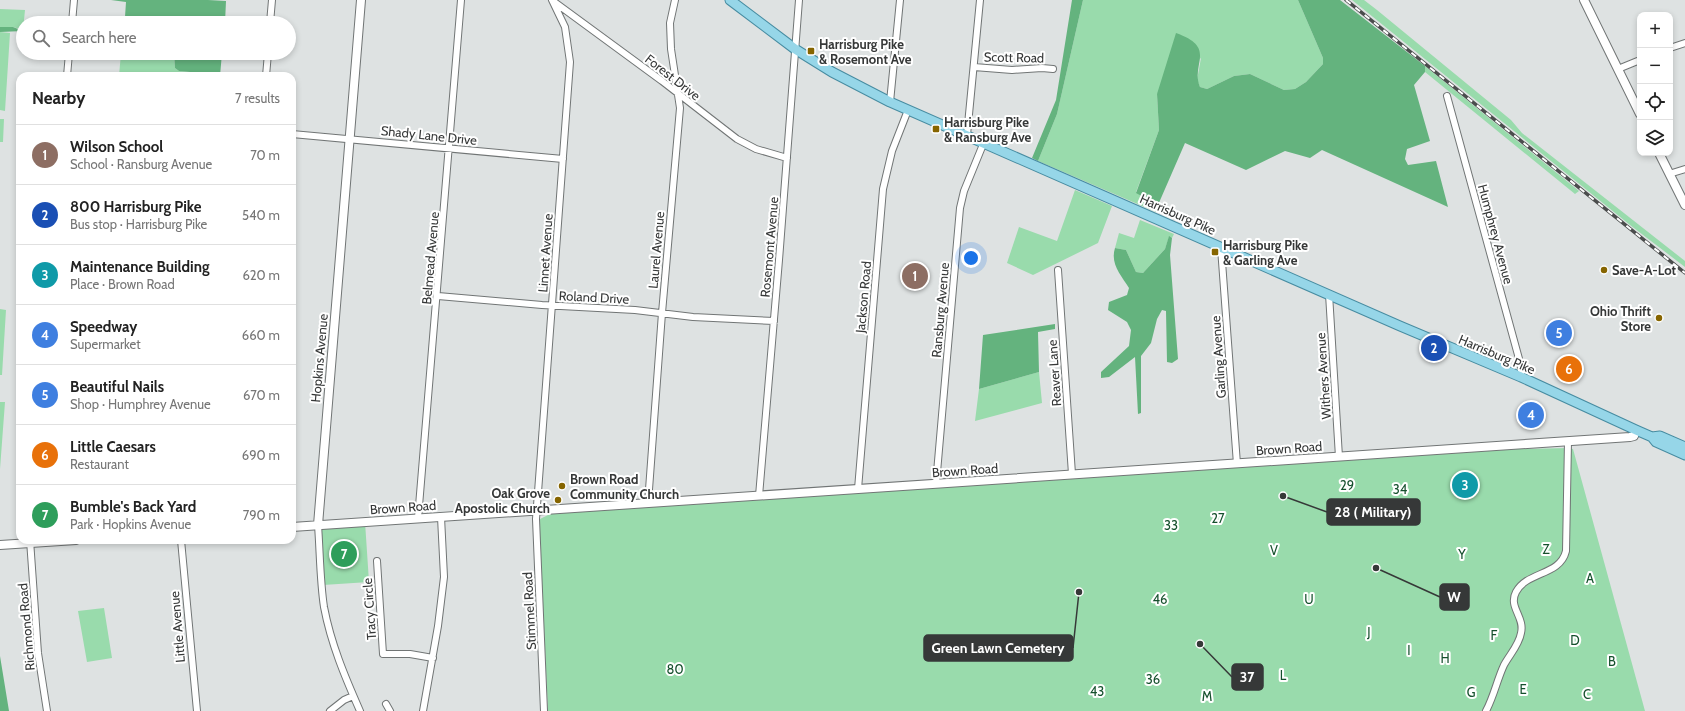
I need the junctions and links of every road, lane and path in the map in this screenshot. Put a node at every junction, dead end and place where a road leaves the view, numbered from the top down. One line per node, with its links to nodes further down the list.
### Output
1 (74, 0): 12 (street)
2 (272, 0): 13 (street)
3 (361, 0): 32 (main road, Hopkins Avenue)
4 (461, 0): 34 (street, Belmead Avenue)
5 (552, 0): 25 (street, Forest Drive); 37 (street, Linnet Avenue)
6 (675, 0): 25 (street, Laurel Avenue)
7 (730, 0): 16 (main road, Harrisburg Pike)
8 (799, 0): 16 (street, Rosemont Avenue)
9 (900, 0): 27 (street)
10 (980, 0): 20 (street)
11 (1584, 0): 22 (main road)
12 (73, 16)
13 (271, 16)
14 (1685, 43): 15 (street)
15 (1673, 47)
16 (795, 49): 27 (main road, Harrisburg Pike); 36 (street, Rosemont Avenue)
17 (68, 60): 23 (street)
18 (267, 60): 24 (street)
19 (1637, 61): 22 (street)
20 (974, 67): 21 (street, Scott Road); 31 (street)
21 (1053, 69)
22 (1618, 69): 28 (main road)
23 (67, 72)
24 (266, 72)
25 (678, 94): 36 (street, Forest Drive); 46 (street, Laurel Avenue)
26 (1447, 96): 48 (street, Humphrey Avenue)
27 (890, 102): 29 (main road, Harrisburg Pike)
28 (1637, 108)
29 (908, 110): 31 (main road, Harrisburg Pike); 58 (street, Jackson Road)
30 (296, 134): 32 (street, Shady Lane Drive)
31 (967, 135): 33 (main road, Harrisburg Pike)
32 (349, 139): 34 (street, Shady Lane Drive); 64 (main road, Hopkins Avenue)
33 (984, 142): 41 (main road, Harrisburg Pike); 57 (street, Ransburg Avenue)
34 (449, 148): 37 (street, Shady Lane Drive); 44 (street, Belmead Avenue)
35 (1660, 156): 39 (main road)
36 (787, 158): 47 (street, Rosemont Avenue)
37 (563, 159): 45 (street, Linnet Avenue)
38 (1685, 169): 39 (street)
39 (1669, 174): 40 (main road)
40 (1685, 205)
41 (1221, 248): 43 (main road, Harrisburg Pike); 55 (street, Garling Avenue)
42 (1058, 270): 56 (street, Reaver Lane)
43 (1329, 294): 48 (main road, Harrisburg Pike); 54 (street, Withers Avenue)
44 (438, 296): 45 (street, Roland Drive); 63 (street, Belmead Avenue)
45 (552, 306): 46 (street, Roland Drive); 61 (street, Linnet Avenue)
46 (662, 313): 47 (street, Roland Drive); 60 (street, Laurel Avenue)
47 (774, 321): 59 (street, Rosemont Avenue)
48 (1522, 377): 49 (main road, Harrisburg Pike)
49 (1636, 430): 50 (main road, Harrisburg Pike); 51 (main road, Brown Road)
50 (1652, 437): 52 (main road, Harrisburg Pike); 53 (main road, Harrisburg Pike)
51 (1568, 441): 54 (main road, Brown Road); 81 (street)
52 (1685, 447)
53 (1685, 455)
54 (1339, 457): 55 (main road, Brown Road)
55 (1237, 464): 56 (main road, Brown Road)
56 (1072, 474): 57 (main road, Brown Road)
57 (936, 484): 58 (main road, Brown Road)
58 (858, 489): 59 (main road, Brown Road)
59 (759, 496): 60 (main road, Brown Road)
60 (648, 503): 61 (main road, Brown Road)
61 (536, 511): 62 (main road, Brown Road); 80 (street, Stimmel Road)
62 (440, 517): 63 (main road, Brown Road); 71 (street)
63 (418, 518): 64 (main road, Brown Road)
64 (318, 525): 65 (main road, Brown Road); 72 (street, Hopkins Avenue)
65 (296, 527)
66 (16, 542): 67 (main road)
67 (0, 544)
68 (30, 544): 74 (street, Richmond Road)
69 (181, 544): 75 (street, Little Avenue)
70 (377, 561): 71 (street, Tracy Circle)
71 (433, 658): 79 (street)
72 (353, 696): 76 (street); 77 (street, Hopkins Avenue)
73 (386, 704): 78 (street)
74 (47, 711)
75 (197, 711)
76 (330, 711)
77 (360, 711)
78 (390, 711)
79 (423, 711)
80 (544, 711)
81 (1486, 711)

